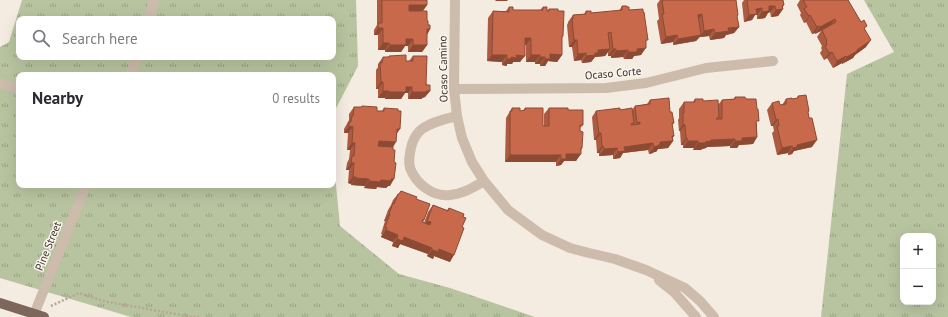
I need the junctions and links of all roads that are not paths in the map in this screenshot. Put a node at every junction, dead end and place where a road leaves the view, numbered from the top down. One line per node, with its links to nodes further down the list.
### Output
1 (154, 0): 3 (street)
2 (455, 0): 9 (street, Ocaso Camino)
3 (150, 16)
4 (136, 60): 6 (street)
5 (773, 61): 9 (street, Ocaso Corte)
6 (131, 72)
7 (0, 83): 8 (street)
8 (16, 88)
9 (454, 89): 10 (street, Ocaso Camino)
10 (457, 116): 11 (street, Ocaso Camino); 11 (street)
11 (484, 182): 13 (street, Ocaso Camino)
12 (85, 188): 15 (street, Pine Street)
13 (646, 270): 16 (street, Ocaso Camino); 17 (street, Ocaso Camino)
14 (0, 303): 15 (main road)
15 (37, 316)
16 (696, 317)
17 (714, 317)

